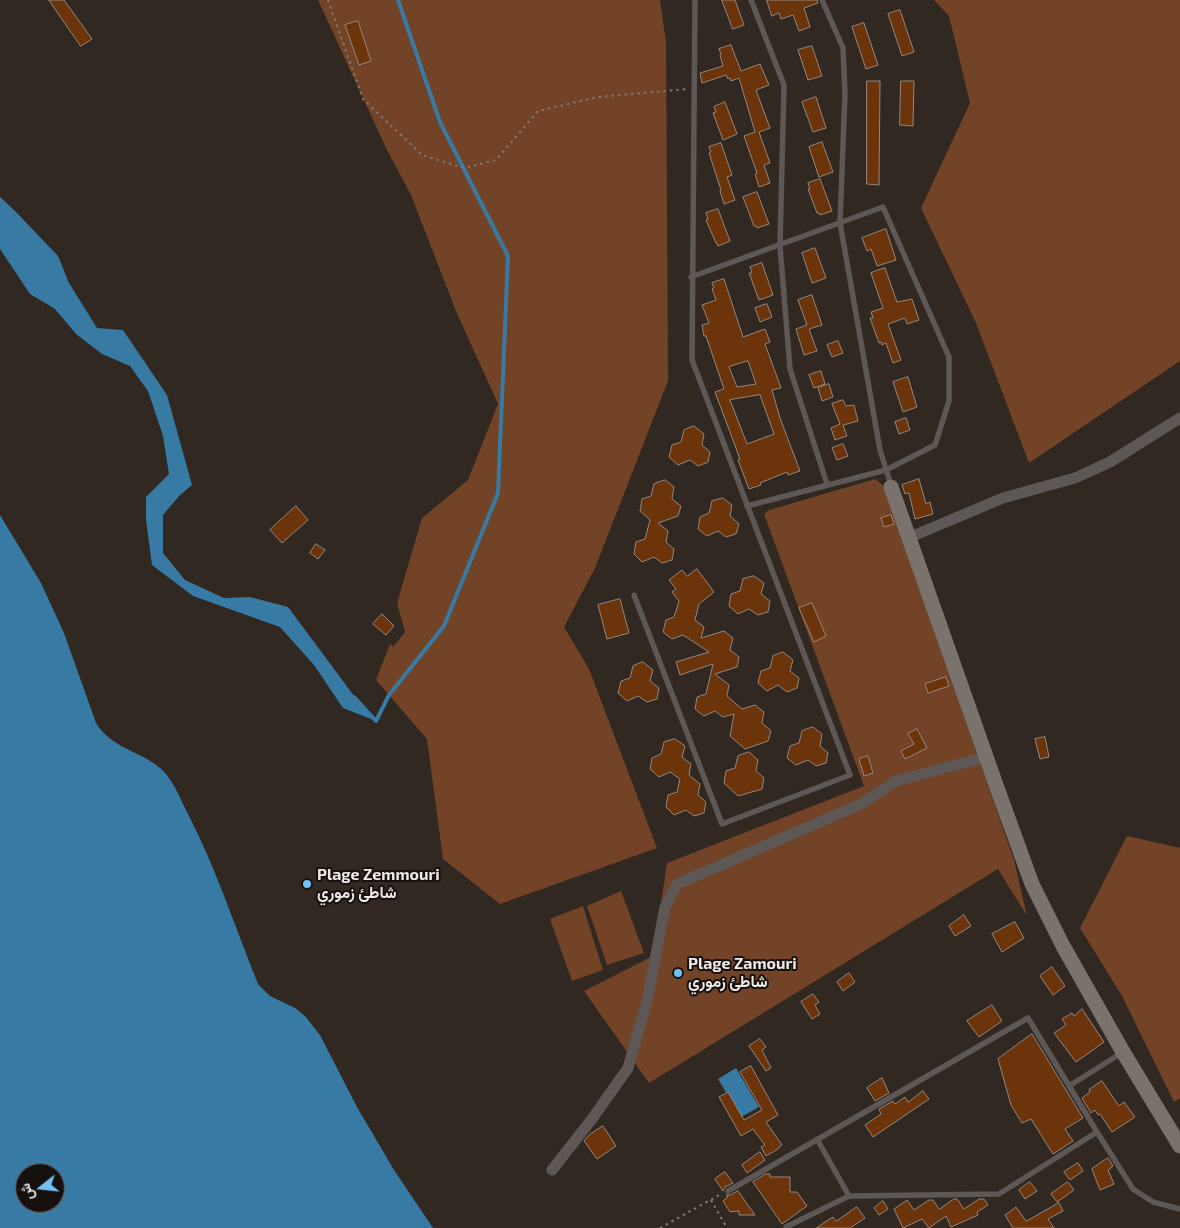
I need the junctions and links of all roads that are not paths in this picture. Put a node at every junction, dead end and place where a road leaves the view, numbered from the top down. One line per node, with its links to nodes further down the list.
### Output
1 (695, 0): 6 (lane)
2 (751, 0): 5 (lane)
3 (822, 0): 4 (lane)
4 (840, 224): 5 (lane); 8 (lane); 8 (lane)
5 (780, 246): 6 (lane); 9 (lane)
6 (691, 277): 11 (lane)
7 (1180, 418): 12 (street)
8 (886, 470): 9 (lane); 10 (lane)
9 (827, 484): 11 (lane)
10 (891, 487): 12 (street)
11 (747, 506): 13 (lane)
12 (908, 538): 14 (street)
13 (634, 595)
14 (986, 757): 15 (street); 20 (street)
15 (1123, 1052): 16 (lane); 19 (street)
16 (1069, 1086): 17 (lane); 18 (lane)
17 (1097, 1132): 22 (lane); 23 (lane)
18 (818, 1139): 21 (lane); 22 (lane)
19 (1180, 1146)
20 (552, 1170)
21 (728, 1191)
22 (849, 1196): 24 (lane)
23 (1180, 1208)
24 (786, 1227)

